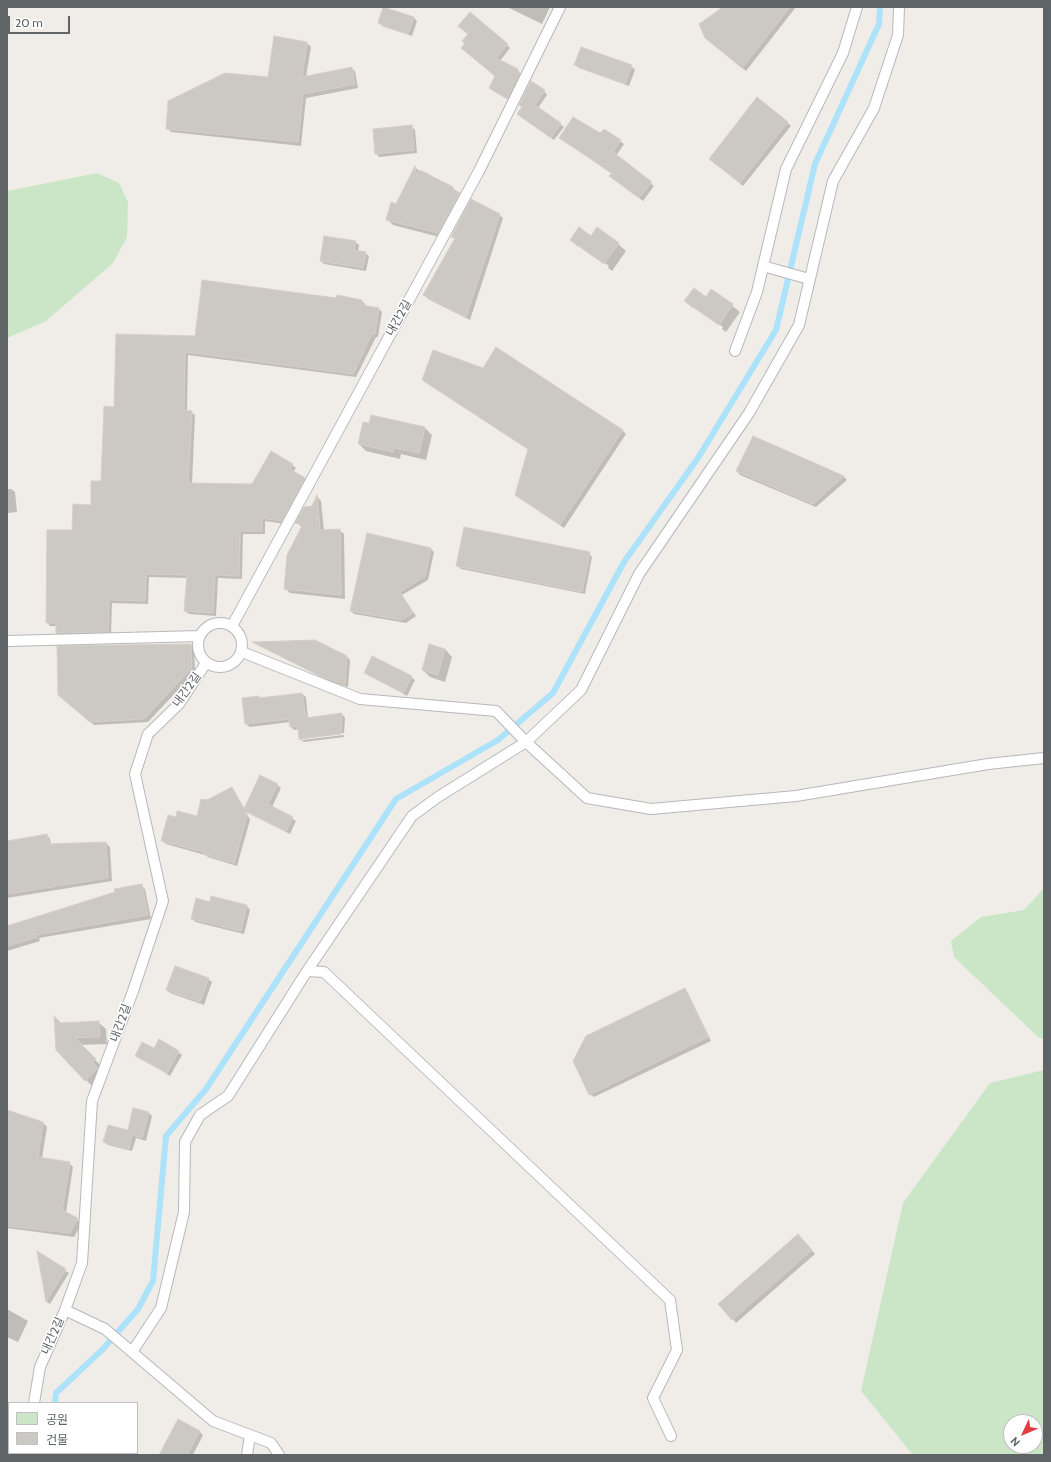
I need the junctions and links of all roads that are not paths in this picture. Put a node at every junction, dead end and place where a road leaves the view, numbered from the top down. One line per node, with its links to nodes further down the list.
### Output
1 (560, 7): 7 (lane, 내간2길)
2 (856, 7): 4 (lane)
3 (899, 7): 5 (lane)
4 (763, 266): 5 (lane); 6 (lane)
5 (809, 279): 12 (lane)
6 (735, 351)
7 (232, 626): 8 (lane); 10 (lane)
8 (200, 636): 9 (lane); 11 (lane)
9 (7, 641)
10 (242, 652): 11 (lane); 12 (lane)
11 (206, 663): 15 (lane, 내간2길)
12 (526, 742): 13 (lane); 14 (lane)
13 (1044, 758)
14 (307, 971): 16 (lane); 19 (lane)
15 (65, 1310): 16 (lane); 17 (lane, 내간2길)
16 (132, 1352): 18 (lane)
17 (34, 1402)
18 (250, 1435): 20 (lane); 21 (lane)
19 (671, 1436)
20 (247, 1455)
21 (279, 1455)

